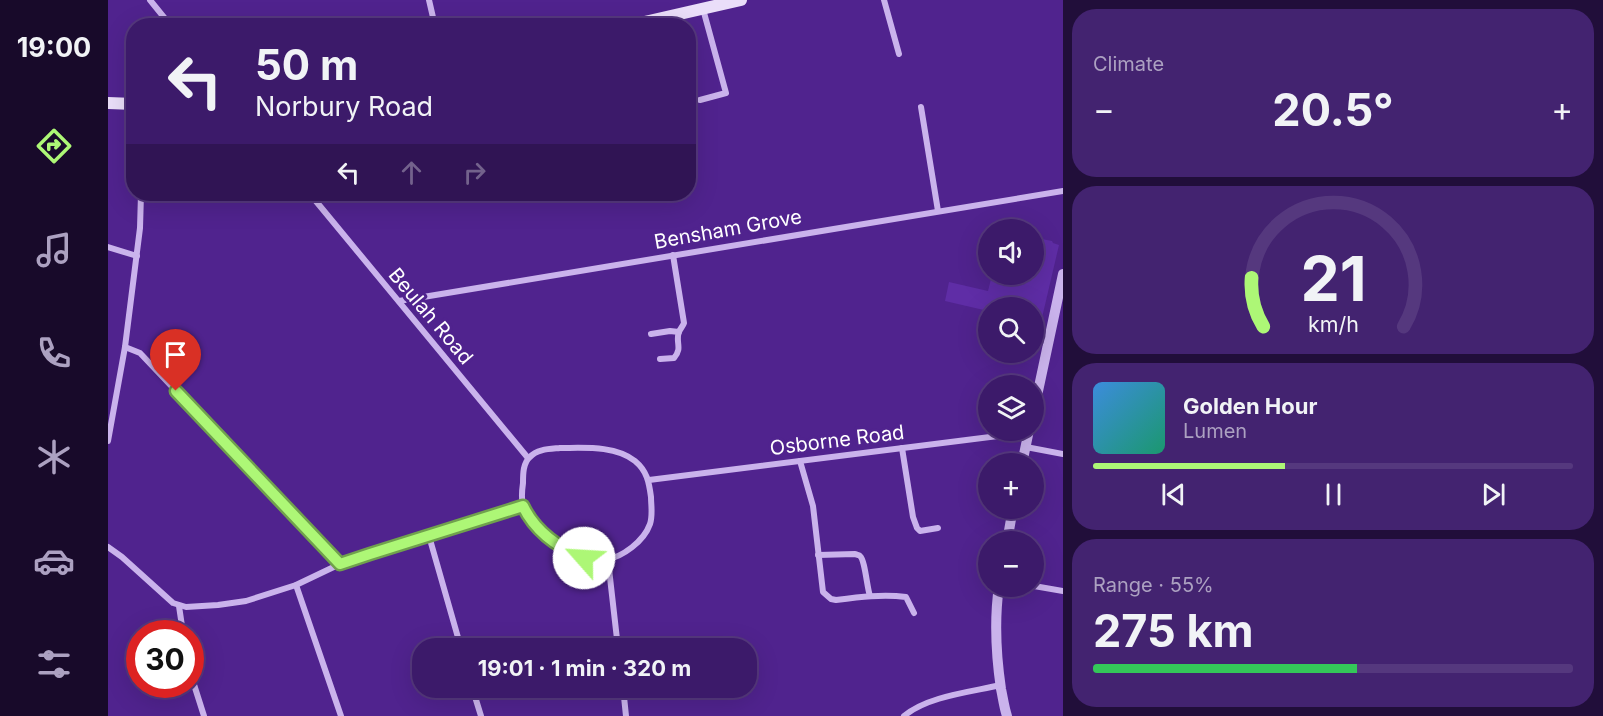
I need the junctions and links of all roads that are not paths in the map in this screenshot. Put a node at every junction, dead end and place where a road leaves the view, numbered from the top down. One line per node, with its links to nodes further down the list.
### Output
1 (150, 0): 6 (street)
2 (429, 0): 7 (street)
3 (741, 0): 5 (main road)
4 (884, 0): 9 (street)
5 (702, 8): 8 (main road); 10 (street)
6 (165, 18)
7 (433, 18)
8 (660, 18)
9 (899, 54)
10 (700, 100)
11 (108, 103): 12 (main road)
12 (126, 104)
13 (921, 107): 17 (street)
14 (1063, 191): 17 (street, Bensham Grove)
15 (141, 201): 20 (street)
16 (316, 201): 22 (street, Beulah Road)
17 (938, 211): 19 (street, Bensham Grove)
18 (108, 247): 20 (street)
19 (673, 255): 22 (street, Bensham Grove); 24 (street)
20 (137, 256): 26 (street)
21 (1063, 274): 23 (street)
22 (399, 301): 38 (street, Beulah Road)
23 (1058, 319): 28 (street)
24 (679, 332): 25 (street); 27 (street)
25 (651, 334)
26 (125, 346): 30 (street); 47 (street)
27 (660, 359)
28 (1043, 375)
29 (108, 392): 30 (street)
30 (116, 394): 32 (street)
31 (978, 439): 35 (street, Osborne Road)
32 (108, 441)
33 (1027, 441): 34 (street)
34 (1026, 447): 36 (street); 37 (street)
35 (902, 448): 39 (street, Osborne Road); 42 (street)
36 (1025, 453)
37 (1063, 454)
38 (528, 458): 40 (street); 41 (street)
39 (800, 461): 40 (street, Osborne Road); 45 (street)
40 (649, 480): 46 (street)
41 (523, 506): 43 (street); 46 (street)
42 (938, 528)
43 (429, 536): 47 (street); 56 (street)
44 (108, 547): 53 (street)
45 (818, 555): 51 (street); 51 (street)
46 (608, 560): 57 (street)
47 (340, 564): 48 (street)
48 (296, 585): 53 (street); 63 (street)
49 (1044, 588): 50 (street)
50 (1063, 591)
51 (870, 596): 54 (street)
52 (998, 597): 58 (street)
53 (179, 606): 55 (street)
54 (914, 613)
55 (181, 620)
56 (457, 638)
57 (617, 638)
58 (1001, 685): 66 (street); 67 (street)
59 (198, 698): 62 (street)
60 (475, 698): 64 (street)
61 (624, 698): 65 (street)
62 (204, 716)
63 (341, 716)
64 (481, 716)
65 (626, 716)
66 (904, 716)
67 (1007, 716)

